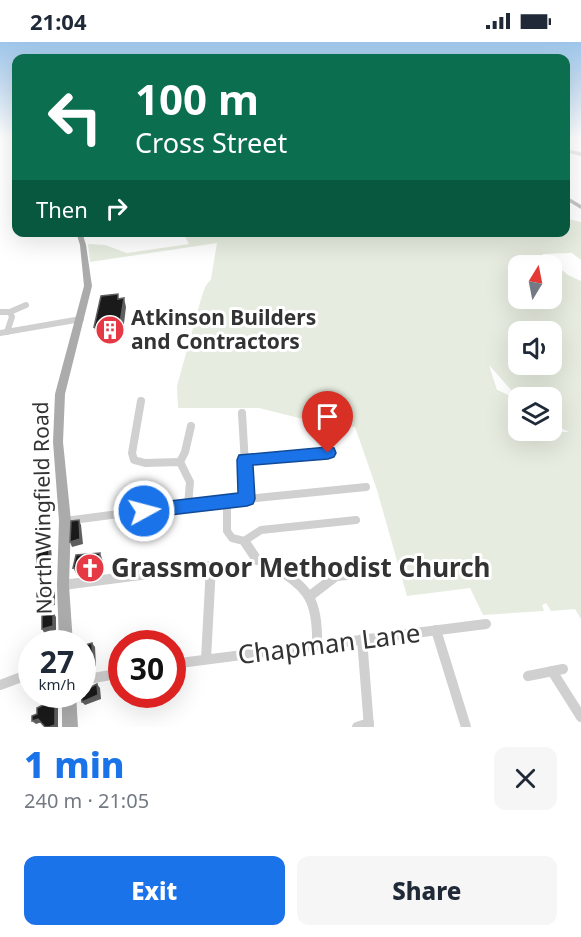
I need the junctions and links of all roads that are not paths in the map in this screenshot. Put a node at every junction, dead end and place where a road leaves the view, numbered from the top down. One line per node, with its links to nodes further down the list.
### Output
1 (81, 237): 5 (main road, North Wingfield Road)
2 (26, 305): 4 (street)
3 (0, 312): 4 (street)
4 (9, 312): 6 (street)
5 (81, 319): 6 (street); 18 (main road, North Wingfield Road)
6 (4, 332)
7 (141, 401): 12 (street)
8 (242, 413): 11 (street)
9 (191, 426): 12 (street)
10 (328, 453): 11 (street)
11 (245, 460): 14 (street)
12 (180, 462): 16 (street)
13 (366, 487): 14 (street)
14 (247, 499): 15 (street)
15 (227, 501): 16 (street); 19 (street)
16 (188, 505): 18 (street)
17 (356, 520): 19 (street)
18 (65, 521): 23 (main road, North Wingfield Road)
19 (243, 541): 20 (street)
20 (257, 560)
21 (272, 566): 24 (street)
22 (369, 573): 24 (street)
23 (63, 585): 26 (main road, North Wingfield Road); 30 (street)
24 (310, 596): 29 (street)
25 (486, 624): 27 (street, Chapman Lane)
26 (65, 630)
27 (436, 630): 28 (street, Chapman Lane); 39 (street)
28 (362, 639): 29 (street, Chapman Lane); 37 (street)
29 (317, 644): 30 (street, Chapman Lane)
30 (206, 659): 31 (street, Chapman Lane)
31 (186, 662)
32 (528, 676): 36 (street)
33 (18, 678): 34 (street)
34 (0, 685)
35 (69, 708): 38 (main road)
36 (581, 717)
37 (365, 726)
38 (70, 727)
39 (466, 727)

